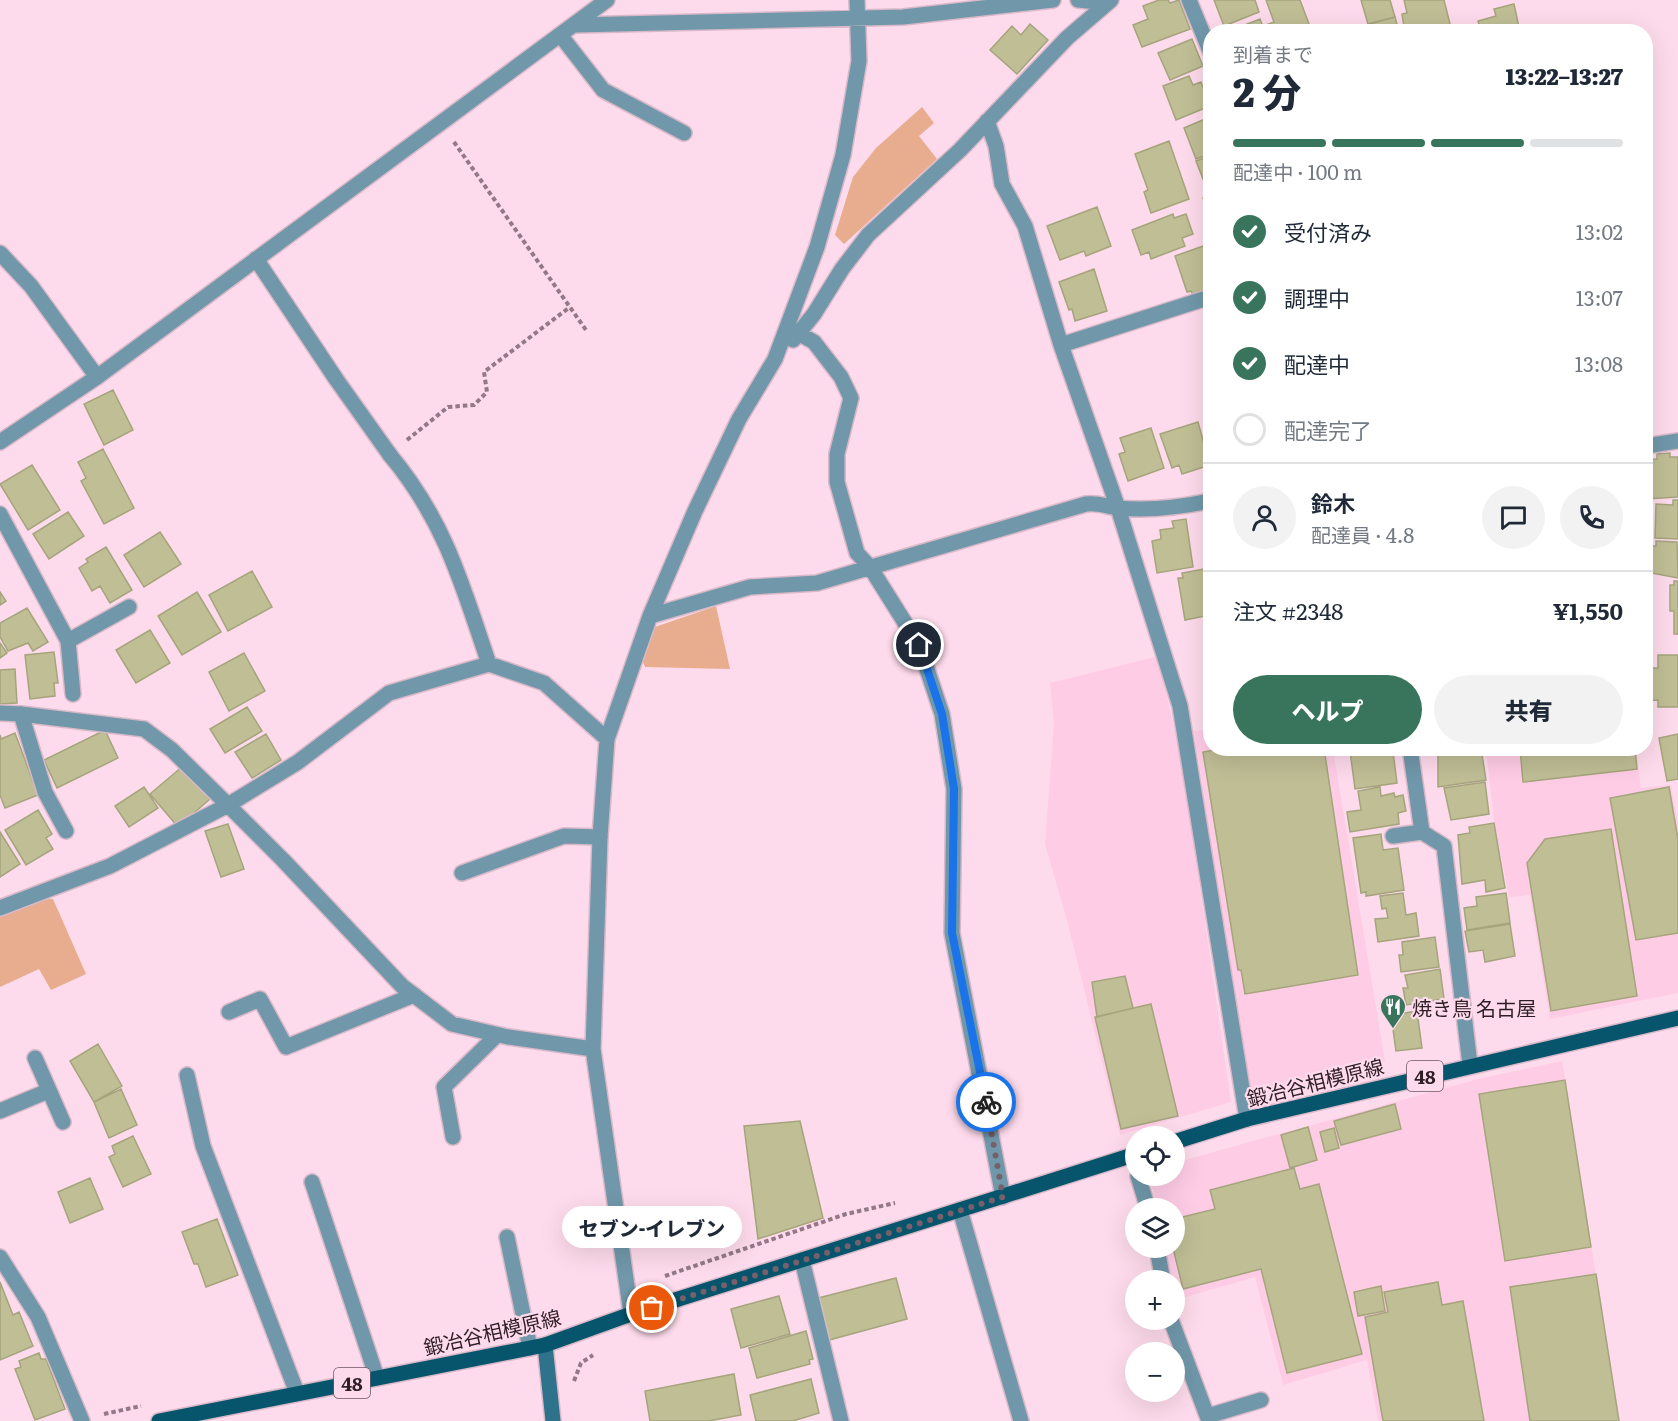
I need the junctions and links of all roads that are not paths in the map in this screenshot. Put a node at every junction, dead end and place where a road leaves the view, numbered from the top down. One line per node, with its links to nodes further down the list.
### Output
1 (608, 0): 8 (street)
2 (857, 0): 7 (street)
3 (1053, 0): 7 (street)
4 (1077, 0): 6 (street)
5 (1189, 0): 9 (street)
6 (1109, 1): 11 (street)
7 (858, 18): 8 (street); 18 (street)
8 (576, 25): 10 (street)
9 (1203, 34)
10 (561, 36): 12 (street); 14 (street)
11 (987, 122): 16 (street); 17 (street)
12 (684, 133)
13 (0, 253): 19 (street)
14 (256, 260): 19 (street); 30 (street)
15 (1203, 299): 17 (street)
16 (798, 333): 18 (street); 26 (street)
17 (1061, 345): 24 (street)
18 (775, 359): 28 (street)
19 (97, 376): 21 (street)
20 (1678, 441): 22 (street)
21 (0, 442)
22 (1653, 445)
23 (1203, 502): 24 (street)
24 (1118, 508): 26 (street); 53 (street)
25 (0, 514): 29 (street)
26 (870, 567): 28 (street); 59 (street)
27 (129, 607): 29 (street)
28 (650, 616): 34 (street)
29 (68, 641): 31 (street)
30 (489, 664): 34 (street); 36 (street)
31 (73, 694)
32 (0, 713): 33 (street)
33 (21, 714): 36 (street); 37 (street)
34 (607, 739): 40 (street)
35 (1411, 756): 38 (street)
36 (228, 805): 42 (street); 43 (street)
37 (66, 831)
38 (1422, 832): 39 (street); 49 (street)
39 (1393, 836)
40 (600, 837): 41 (street); 47 (street)
41 (462, 873)
42 (0, 908)
43 (414, 995): 44 (street); 46 (street)
44 (229, 1012)
45 (1678, 1018): 49 (main road, 鍛冶谷相模原線 / 48)
46 (497, 1035): 47 (street); 55 (street)
47 (592, 1049): 64 (street)
48 (35, 1058): 51 (street)
49 (1470, 1065): 53 (main road, 鍛冶谷相模原線 / 48)
50 (187, 1075): 68 (street)
51 (48, 1091): 52 (street); 54 (street)
52 (0, 1111)
53 (1247, 1119): 56 (main road, 鍛冶谷相模原線 / 48)
54 (63, 1122)
55 (453, 1137)
56 (1185, 1139)
57 (1125, 1162): 59 (main road, 鍛冶谷相模原線 / 48)
58 (312, 1182): 67 (street)
59 (1003, 1197): 60 (main road, 鍛冶谷相模原線 / 48)
60 (960, 1210): 63 (main road, 鍛冶谷相模原線 / 48); 75 (street)
61 (507, 1236): 66 (street)
62 (0, 1257): 71 (street)
63 (802, 1260): 64 (main road, 鍛冶谷相模原線 / 48); 74 (street)
64 (631, 1314): 66 (main road, 鍛冶谷相模原線 / 48)
65 (1175, 1330): 70 (street)
66 (538, 1346): 67 (main road, 鍛冶谷相模原線 / 48); 73 (street)
67 (377, 1378): 68 (main road, 鍛冶谷相模原線 / 48)
68 (297, 1394): 72 (main road, 鍛冶谷相模原線 / 48)
69 (1262, 1400): 70 (street)
70 (1208, 1419)
71 (82, 1421)
72 (159, 1421)
73 (553, 1421)
74 (841, 1421)
75 (1021, 1421)

